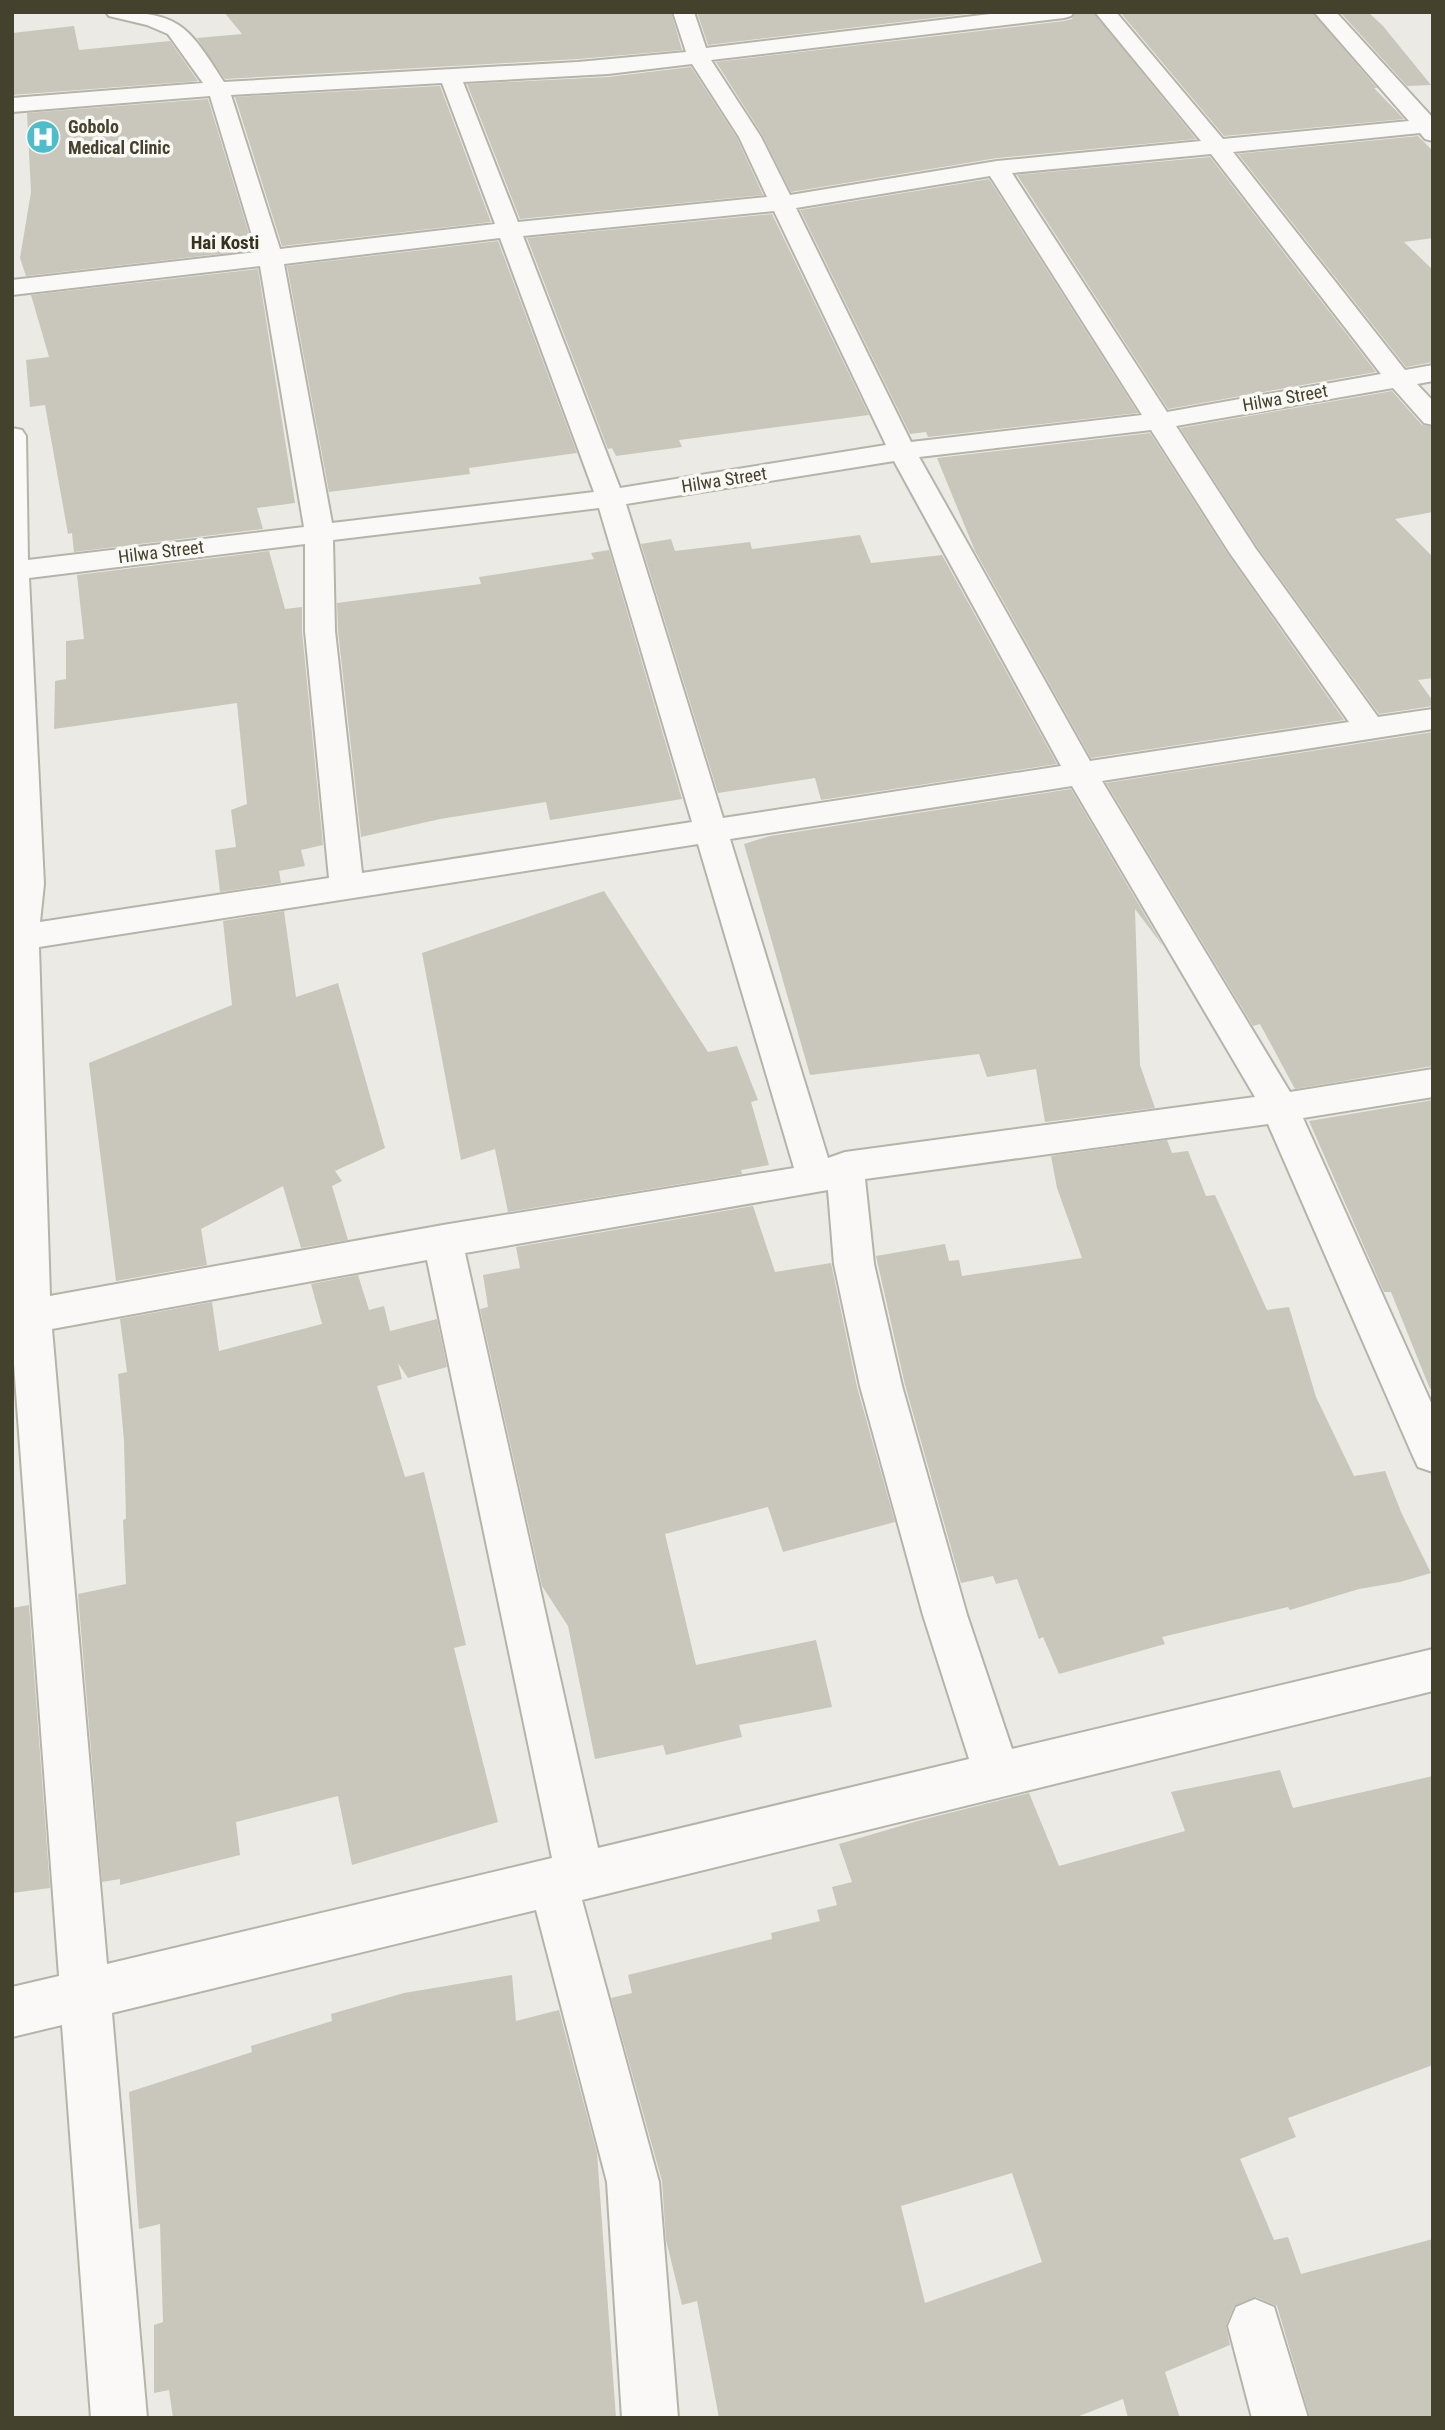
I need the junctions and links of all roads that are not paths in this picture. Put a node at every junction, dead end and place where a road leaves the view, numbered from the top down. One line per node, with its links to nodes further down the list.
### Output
1 (116, 12): 8 (street)
2 (682, 12): 6 (street)
3 (1064, 12): 6 (street)
4 (1105, 12): 11 (street)
5 (1324, 12): 10 (street)
6 (698, 57): 7 (street); 13 (street)
7 (450, 77): 8 (street); 14 (street)
8 (219, 91): 9 (street); 15 (street)
9 (12, 105)
10 (1430, 128): 11 (street)
11 (1216, 145): 12 (street); 18 (street)
12 (996, 168): 13 (street); 20 (street)
13 (781, 203): 14 (street); 22 (street)
14 (509, 230): 15 (street); 23 (street)
15 (271, 259): 16 (street); 24 (street)
16 (12, 288)
17 (1433, 373): 18 (street, Hilwa Street)
18 (1397, 377): 19 (street); 20 (street, Hilwa Street)
19 (1433, 417)
20 (1160, 421): 22 (street, Hilwa Street); 27 (street)
21 (12, 436): 25 (street)
22 (902, 451): 23 (street, Hilwa Street); 28 (street)
23 (610, 498): 24 (street, Hilwa Street); 29 (street)
24 (319, 532): 25 (street, Hilwa Street); 30 (street)
25 (13, 571): 31 (street)
26 (1433, 719): 27 (street)
27 (1370, 729): 28 (street)
28 (1080, 774): 29 (street); 33 (street)
29 (711, 831): 30 (street); 34 (street)
30 (347, 887): 31 (street)
31 (16, 938): 36 (street)
32 (1433, 1083): 33 (street)
33 (1280, 1108): 34 (street); 37 (street)
34 (830, 1173): 35 (street); 39 (street)
35 (443, 1241): 36 (street); 40 (street)
36 (21, 1319): 41 (street)
37 (1433, 1454)
38 (1433, 1670): 39 (street)
39 (998, 1776): 40 (street)
40 (566, 1880): 41 (street); 45 (street)
41 (84, 1995): 42 (street); 44 (street)
42 (12, 2012)
43 (1255, 2326): 46 (street)
44 (119, 2418)
45 (650, 2418)
46 (1279, 2418)

